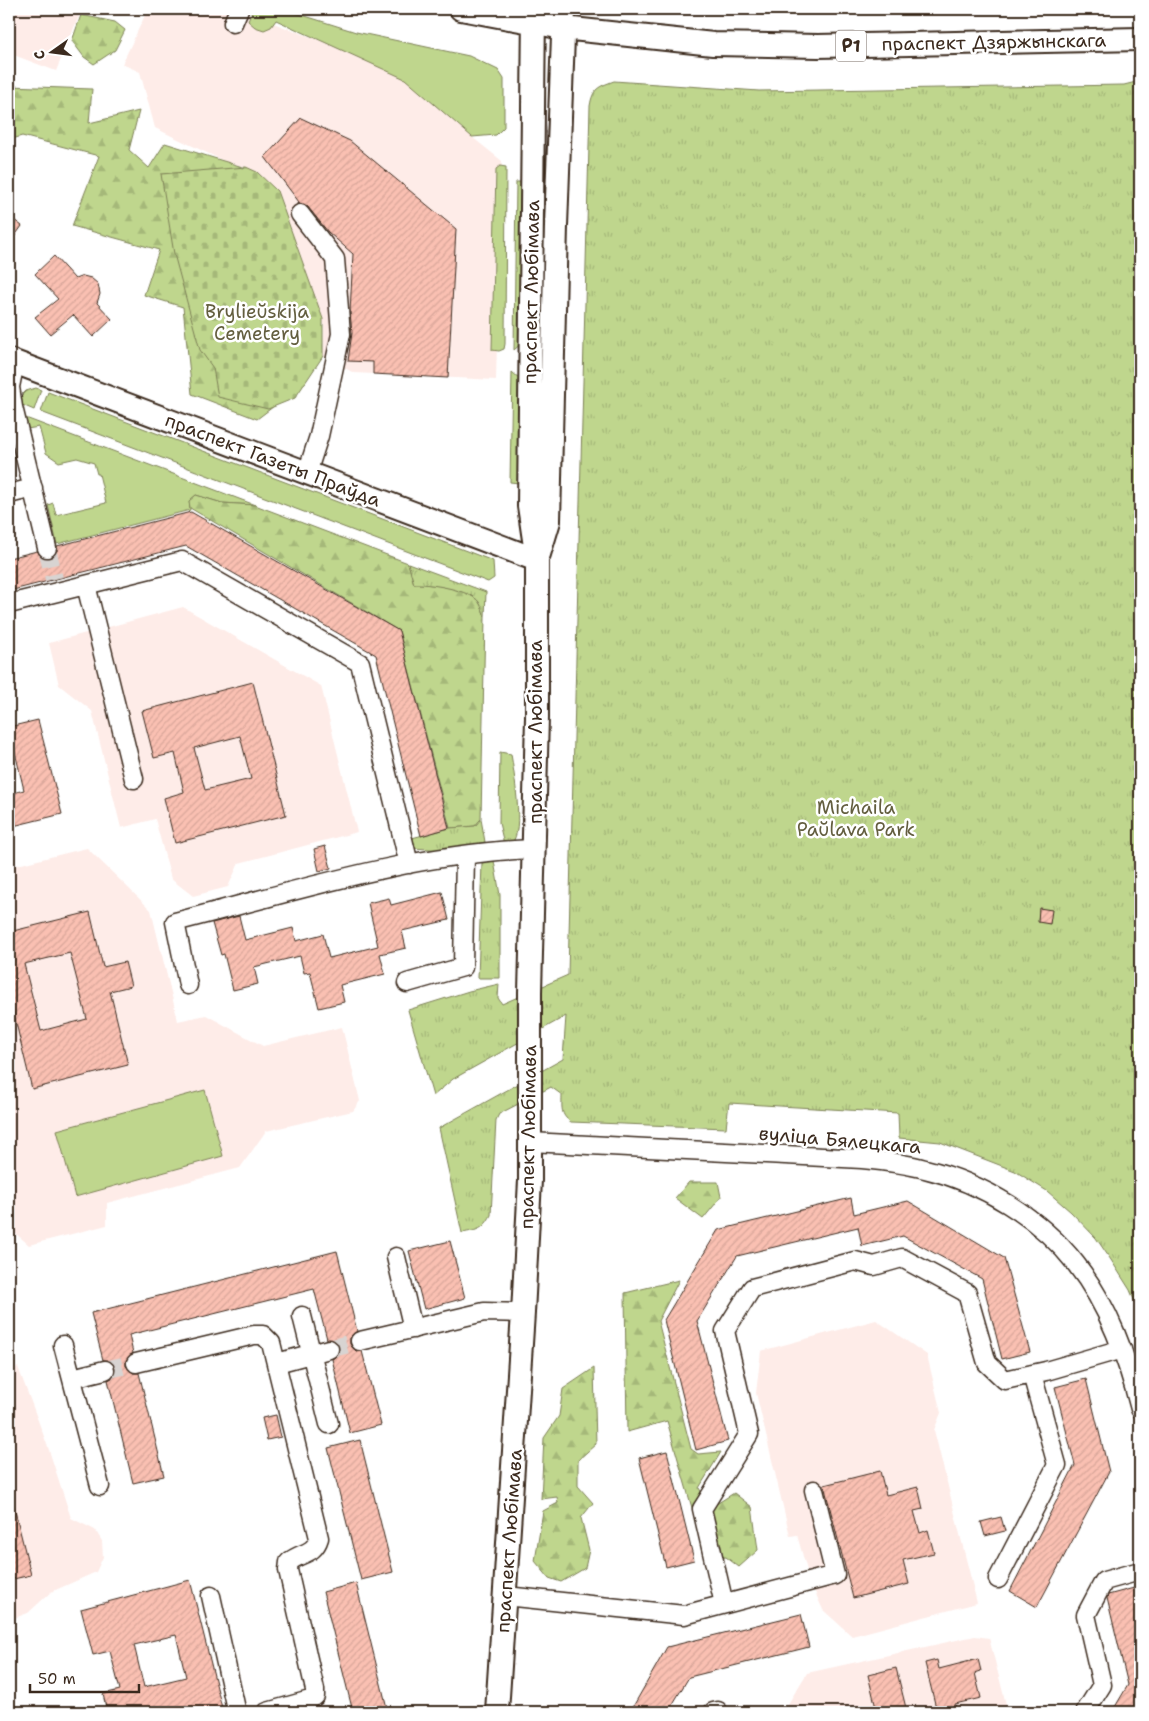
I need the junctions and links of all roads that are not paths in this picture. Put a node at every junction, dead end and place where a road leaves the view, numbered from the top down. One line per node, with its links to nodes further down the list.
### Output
1 (462, 9): 2 (main road, праспект Дзяржынскага / Р1)
2 (534, 16): 3 (main road, праспект Дзяржынскага / Р1); 11 (main road, праспект Любімава)
3 (564, 19): 4 (main road, праспект Дзяржынскага / Р1); 11 (main road, праспект Любімава)
4 (1140, 39)
5 (300, 214): 7 (street)
6 (12, 361): 7 (main road, праспект Газеты Праўда); 8 (street)
7 (307, 473): 11 (main road, праспект Газеты Праўда)
8 (33, 488): 9 (street); 10 (street)
9 (9, 494)
10 (47, 548)
11 (537, 560): 15 (main road, праспект Любімава)
12 (86, 585): 13 (street); 14 (street); 17 (street)
13 (9, 604)
14 (134, 780)
15 (534, 849): 16 (street); 20 (main road, праспект Любімава)
16 (465, 855): 17 (street); 18 (street)
17 (409, 864): 19 (street)
18 (407, 984)
19 (188, 985)
20 (530, 1142): 22 (main road, праспект Любімава); 28 (street, вуліца Бялецкага)
21 (396, 1257): 24 (street)
22 (523, 1313): 24 (street); 42 (main road, праспект Любімава)
23 (302, 1316): 29 (street)
24 (412, 1328): 25 (street)
25 (360, 1341)
26 (63, 1345): 34 (street)
27 (329, 1349): 29 (street)
28 (1122, 1349): 33 (street); 35 (street, вуліца Бялецкага)
29 (311, 1354): 31 (street); 36 (street)
30 (136, 1363): 31 (street)
31 (277, 1363): 44 (street)
32 (105, 1370): 34 (street)
33 (1032, 1374): 40 (street); 43 (street)
34 (72, 1378): 37 (street)
35 (1140, 1409)
36 (329, 1424)
37 (100, 1486)
38 (814, 1490): 43 (street)
39 (1140, 1571): 48 (street)
40 (998, 1579)
41 (211, 1596): 45 (street)
42 (506, 1596): 43 (street); 47 (main road, праспект Любімава)
43 (724, 1604)
44 (288, 1710): 46 (street)
45 (238, 1712)
46 (267, 1712)
47 (497, 1712)
48 (1085, 1712)

